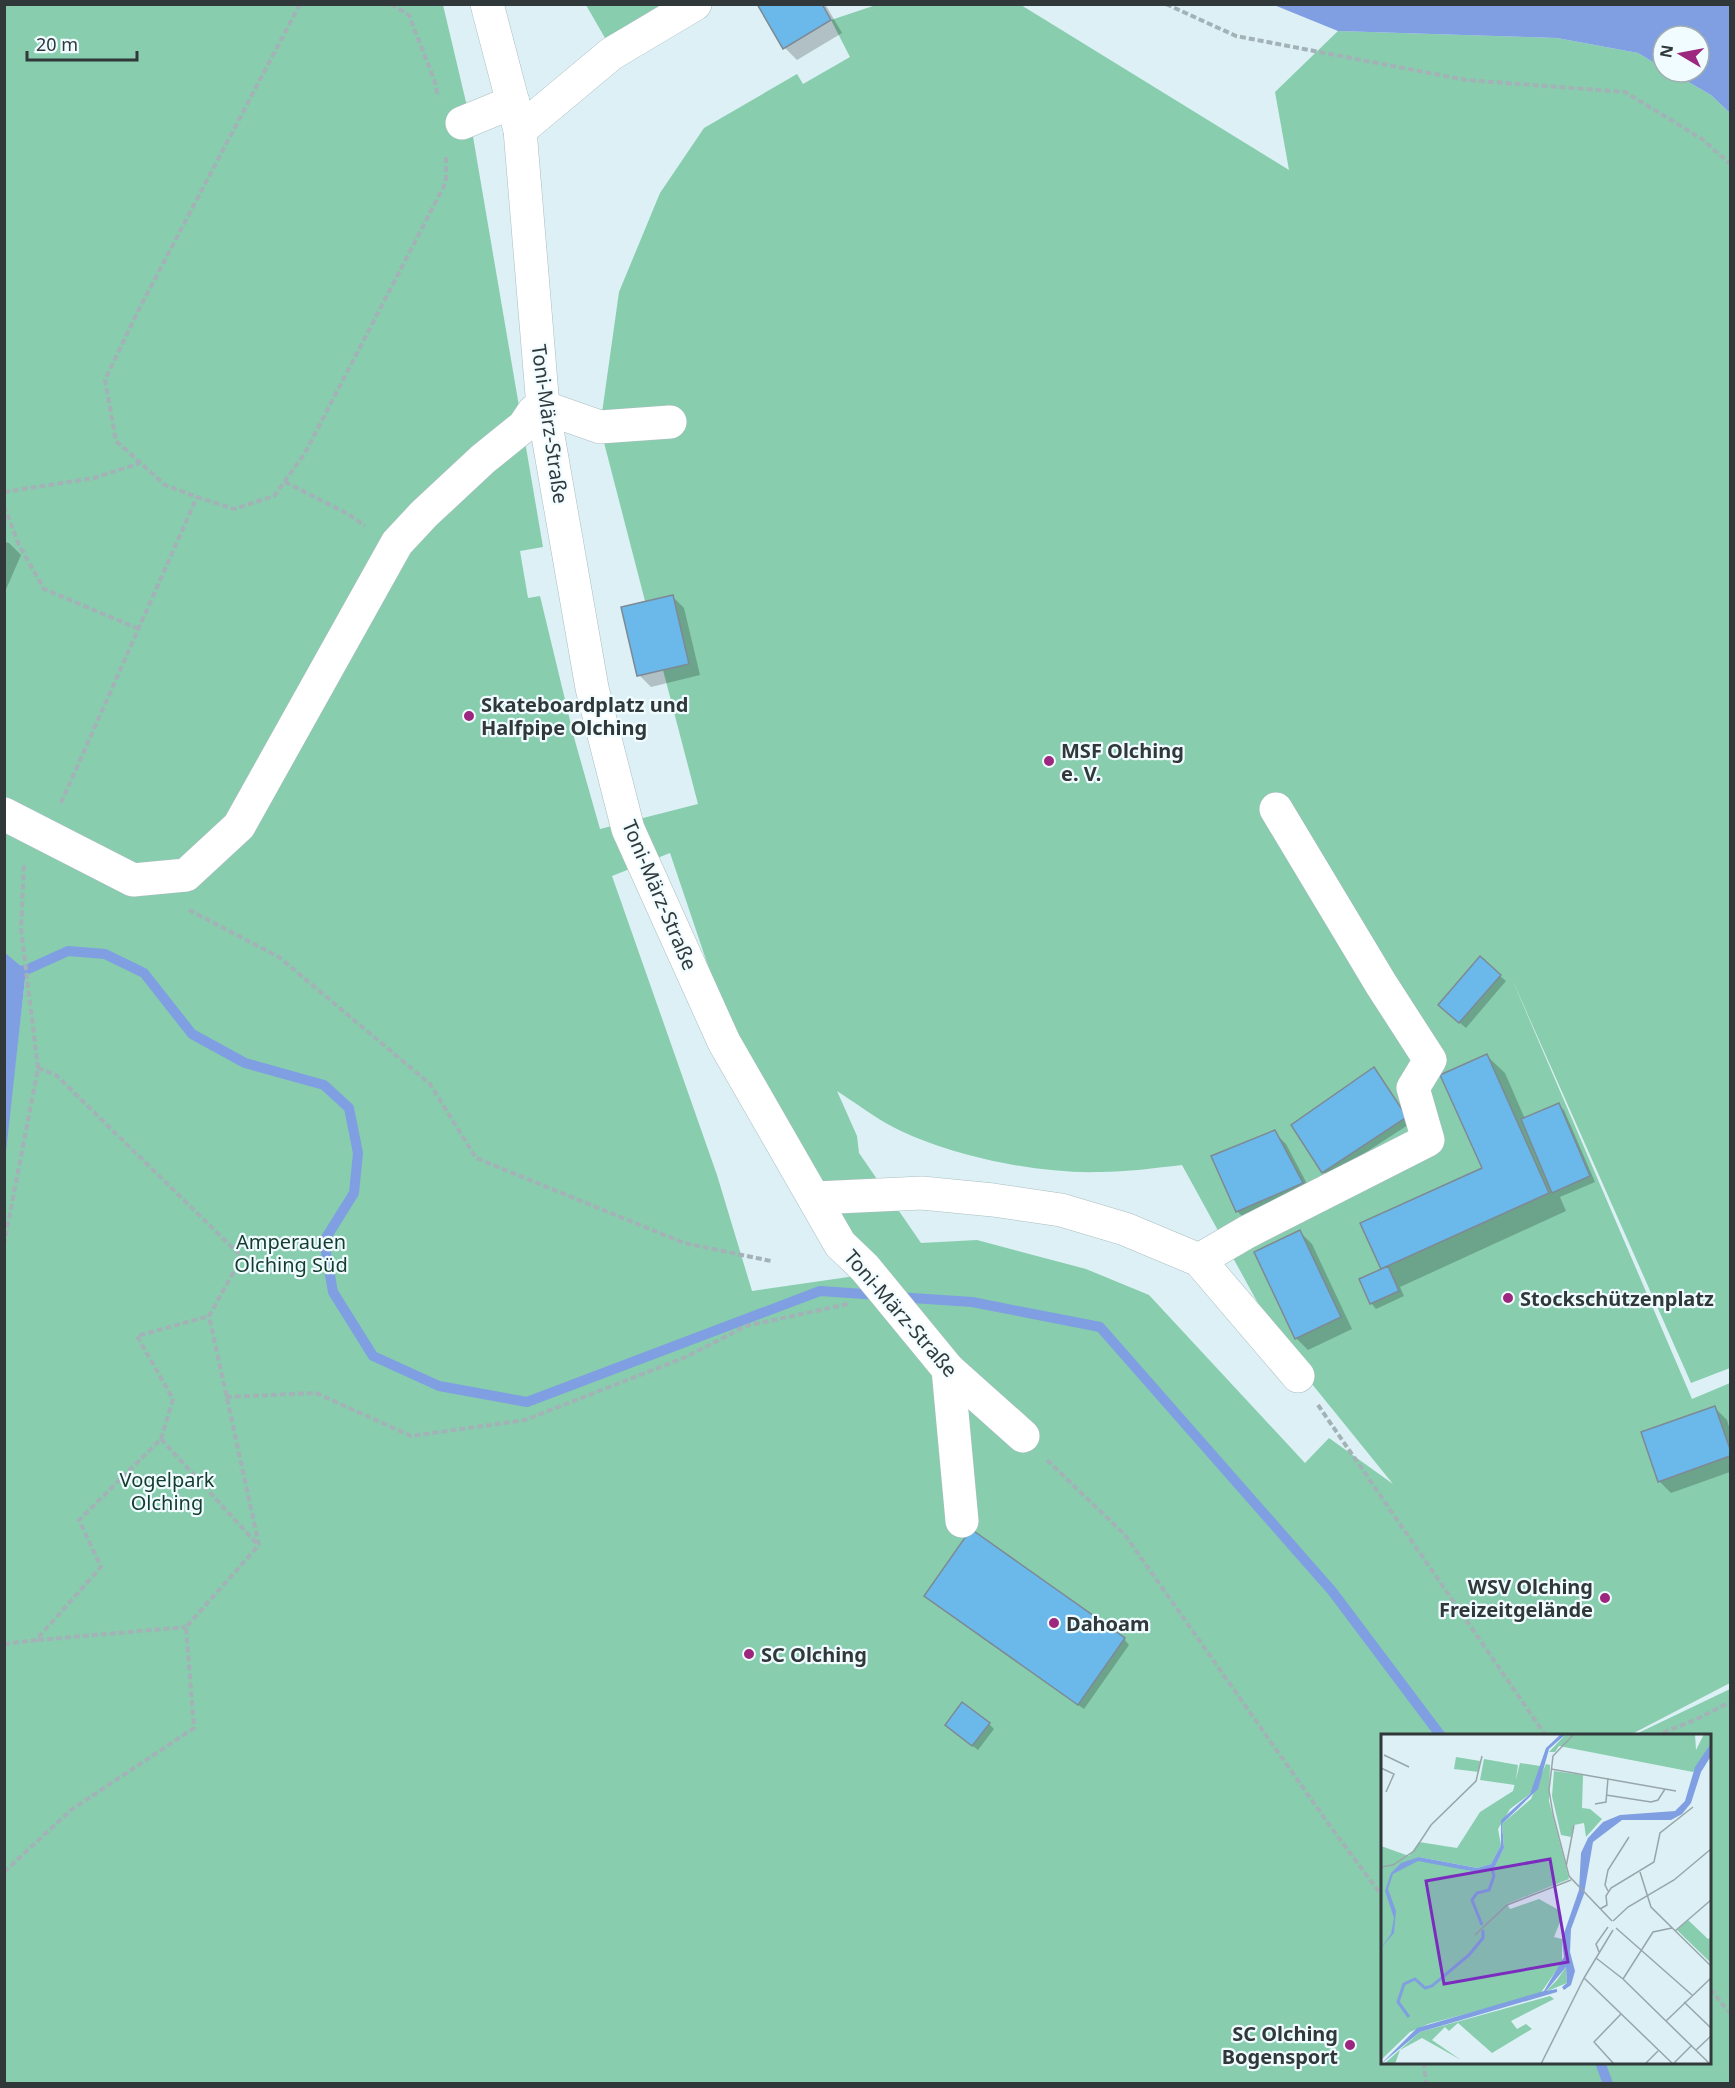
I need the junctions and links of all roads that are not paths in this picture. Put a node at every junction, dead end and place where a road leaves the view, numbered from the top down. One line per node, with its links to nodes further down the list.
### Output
1 (487, 4): 4 (street, Toni-März-Straße)
2 (695, 4): 4 (street)
3 (451, 114): 4 (street)
4 (517, 116): 5 (street, Toni-März-Straße)
5 (543, 407): 6 (street); 8 (street); 9 (street, Toni-März-Straße)
6 (670, 422)
7 (1276, 809): 10 (street)
8 (9, 817)
9 (816, 1198): 10 (street); 11 (street, Toni-März-Straße)
10 (1199, 1260): 12 (street)
11 (948, 1370): 13 (street, Toni-März-Straße); 14 (street)
12 (1298, 1376)
13 (1023, 1436)
14 (962, 1521)

